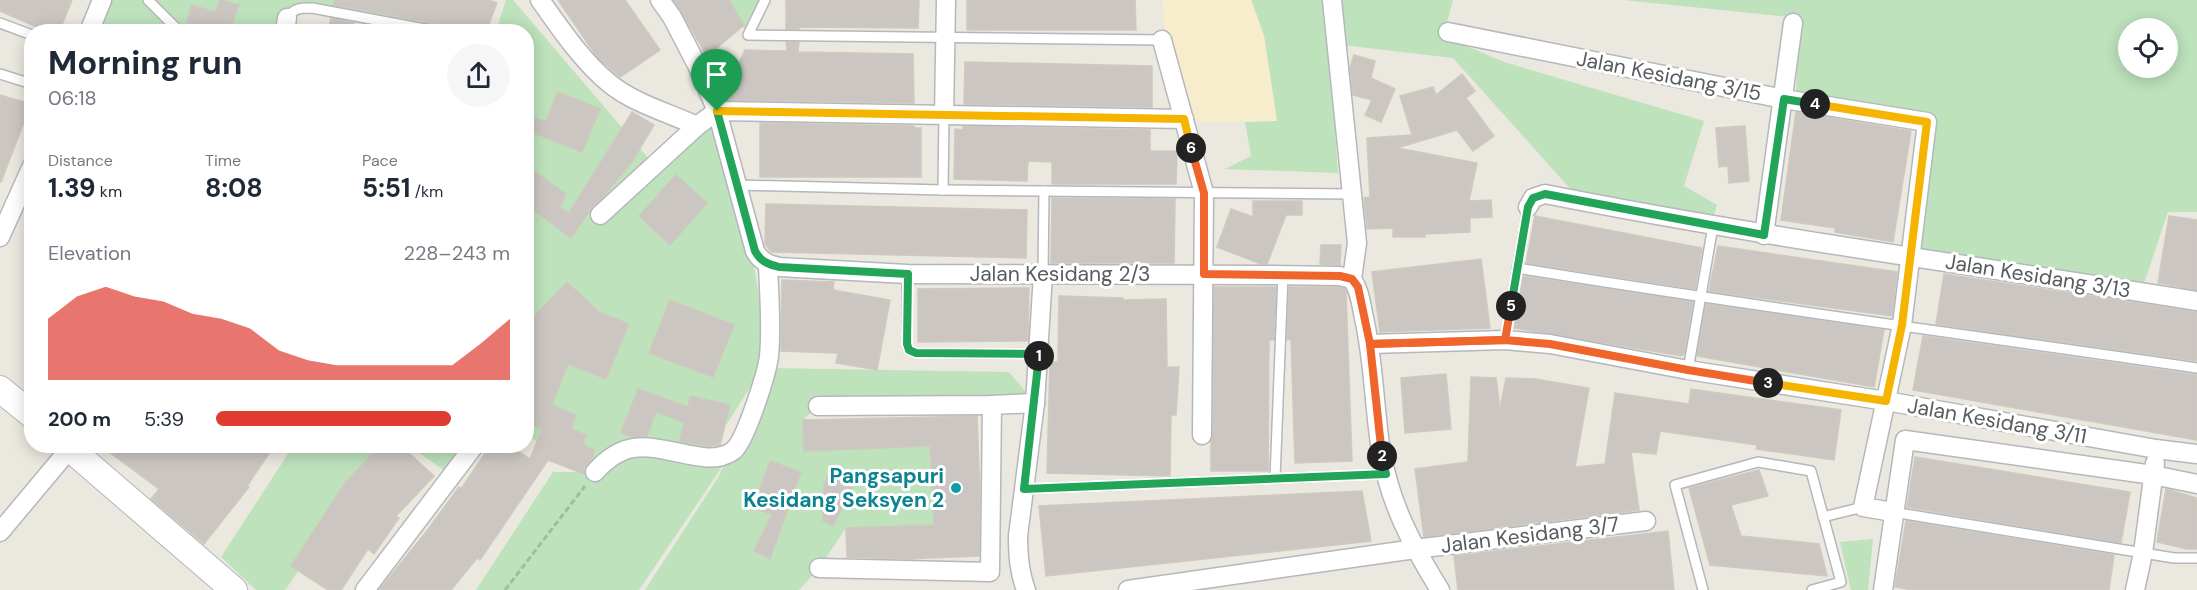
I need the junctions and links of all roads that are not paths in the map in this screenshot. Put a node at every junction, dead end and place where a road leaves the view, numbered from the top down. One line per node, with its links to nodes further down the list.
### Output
1 (102, 0): 10 (street)
2 (148, 0): 11 (lane)
3 (540, 0): 24 (street)
4 (660, 0): 21 (street)
5 (765, 0): 16 (lane)
6 (946, 0): 16 (street)
7 (1332, 0): 30 (street)
8 (0, 23): 14 (lane)
9 (1793, 23): 20 (street)
10 (92, 24)
11 (172, 24)
12 (286, 24): 13 (lane)
13 (398, 24)
14 (24, 32)
15 (1448, 32): 20 (street, Jalan Kesidang 3/15)
16 (946, 37): 17 (lane); 22 (street)
17 (1162, 40): 23 (street)
18 (0, 74): 19 (lane)
19 (24, 82)
20 (1784, 99): 34 (street); 36 (street, Jalan Kesidang 3/15)
21 (717, 111): 22 (street); 24 (street); 26 (street)
22 (944, 116): 23 (street); 27 (lane)
23 (1184, 119): 29 (street)
24 (698, 126): 32 (street)
25 (24, 184): 35 (street)
26 (737, 185): 27 (lane); 37 (street)
27 (943, 190): 28 (lane)
28 (1044, 191): 29 (lane); 40 (lane)
29 (1204, 193): 30 (lane); 41 (street)
30 (1353, 194): 43 (street)
31 (1528, 207): 33 (street, Jalan Kesidang 3/13); 38 (lane)
32 (600, 215)
33 (1713, 226): 34 (street, Jalan Kesidang 3/13); 44 (lane)
34 (1764, 235): 36 (street, Jalan Kesidang 3/13)
35 (0, 237)
36 (1911, 255): 45 (street, Jalan Kesidang 3/13); 46 (street)
37 (768, 264): 39 (street, Jalan Kesidang 2/3); 64 (street)
38 (1517, 268): 44 (lane); 47 (lane)
39 (908, 274): 40 (street, Jalan Kesidang 2/3); 49 (lane)
40 (1043, 274): 41 (street, Jalan Kesidang 2/3); 49 (street)
41 (1204, 274): 42 (street, Jalan Kesidang 2/3); 58 (street)
42 (1282, 275): 43 (street, Jalan Kesidang 2/3); 67 (lane)
43 (1352, 279): 48 (street)
44 (1700, 298): 46 (lane); 51 (lane)
45 (2197, 301)
46 (1902, 325): 50 (lane); 53 (street)
47 (1505, 340): 48 (street, Jalan Kesidang 3/11); 51 (street, Jalan Kesidang 3/11)
48 (1370, 344): 65 (street)
49 (1040, 354): 54 (street)
50 (2197, 368)
51 (1688, 370): 53 (street, Jalan Kesidang 3/11)
52 (0, 389): 57 (street)
53 (1886, 401): 59 (street, Jalan Kesidang 3/11); 70 (street)
54 (1035, 403): 55 (street); 69 (street)
55 (992, 405): 56 (street); 78 (street)
56 (818, 406)
57 (24, 408)
58 (1202, 435)
59 (2156, 449): 63 (street, Jalan Kesidang 3/11); 66 (street)
60 (64, 453): 74 (street)
61 (78, 453): 79 (street)
62 (469, 453): 80 (street)
63 (2197, 454)
64 (595, 472)
65 (1386, 474): 67 (lane); 75 (street)
66 (2153, 475): 68 (street); 71 (street); 76 (street)
67 (1275, 478): 69 (lane)
68 (2197, 484)
69 (1024, 489): 81 (street)
70 (1863, 507): 71 (street); 72 (lane)
71 (1893, 512): 76 (lane); 86 (street)
72 (1823, 517): 84 (lane); 85 (lane)
73 (1646, 521): 75 (street, Jalan Kesidang 3/7)
74 (0, 532)
75 (1415, 549): 82 (street, Jalan Kesidang 3/7); 83 (street)
76 (2144, 553): 77 (lane); 87 (street)
77 (2197, 558)
78 (819, 568)
79 (234, 590)
80 (365, 590)
81 (1026, 590)
82 (1128, 590)
83 (1440, 590)
84 (1703, 590)
85 (1812, 590)
86 (1883, 590)
87 (2136, 590)

